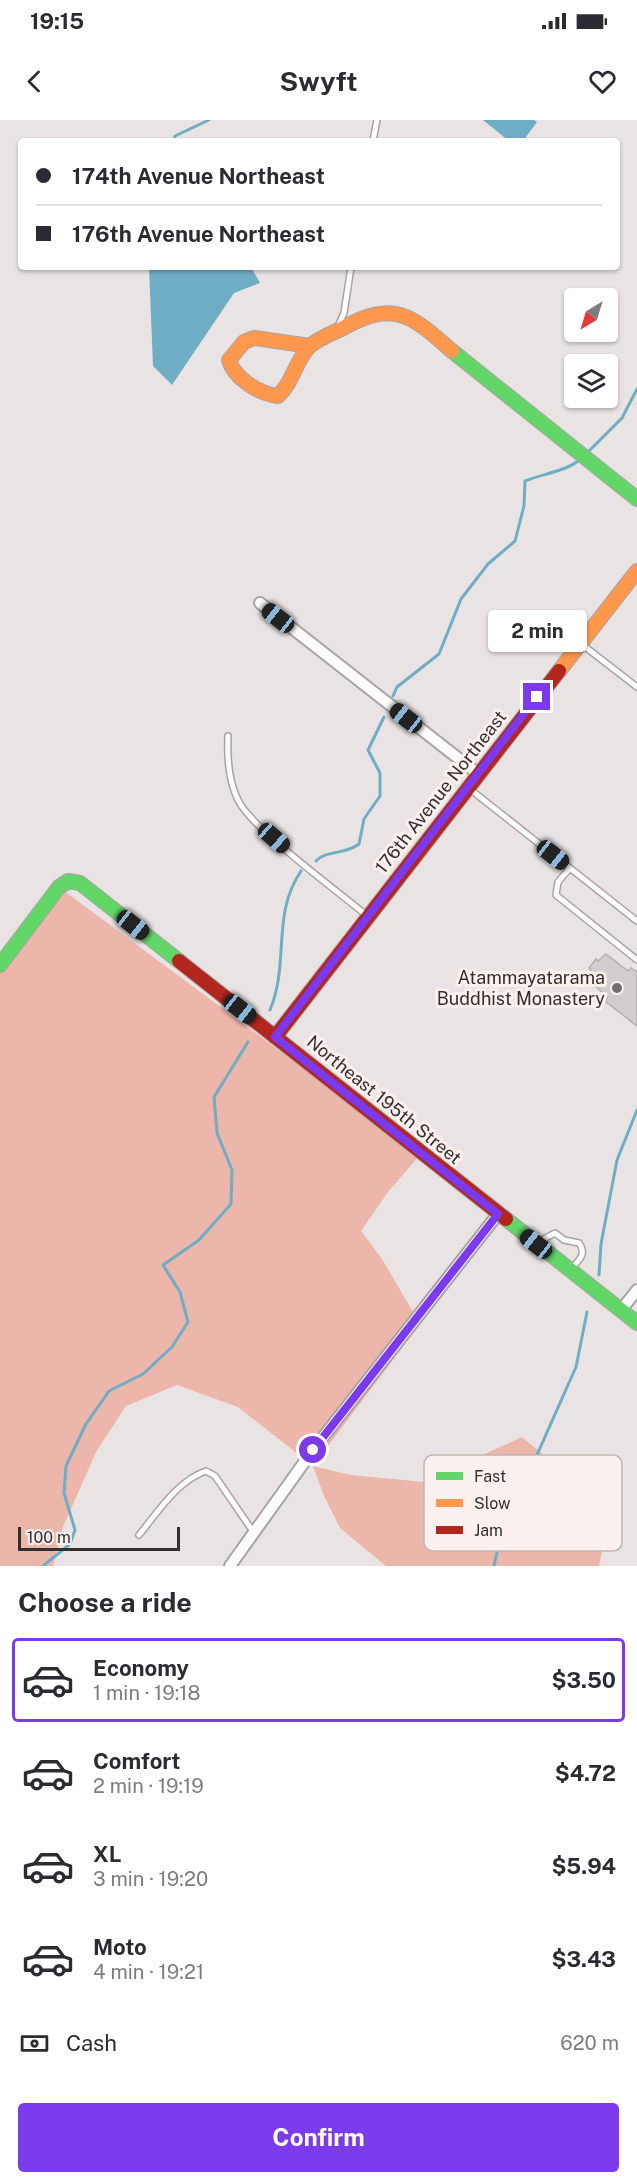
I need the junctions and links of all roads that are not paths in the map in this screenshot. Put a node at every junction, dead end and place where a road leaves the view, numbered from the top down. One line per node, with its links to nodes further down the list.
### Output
1 (377, 120): 2 (lane)
2 (374, 138)
3 (351, 270): 4 (lane)
4 (335, 332): 5 (street); 6 (street)
5 (310, 346): 5 (street)
6 (637, 499)
7 (637, 571): 9 (street, 176th Avenue Northeast)
8 (260, 603): 12 (street)
9 (580, 643): 10 (lane); 12 (street, 176th Avenue Northeast)
10 (637, 687)
11 (228, 736): 15 (lane)
12 (477, 773): 13 (street, 176th Avenue Northeast)
13 (467, 787): 14 (lane); 15 (street, 176th Avenue Northeast)
14 (570, 868): 16 (lane); 17 (lane)
15 (368, 916): 19 (street, 176th Avenue Northeast)
16 (637, 921)
17 (637, 960)
18 (0, 965): 19 (street, Northeast 195th Street)
19 (275, 1037): 20 (street, Northeast 195th Street)
20 (498, 1214): 21 (street, Northeast 195th Street); 26 (street)
21 (536, 1244): 22 (street, Northeast 195th Street); 22 (lane)
22 (570, 1270): 24 (street, Northeast 195th Street)
23 (637, 1290): 24 (street)
24 (621, 1310): 25 (street, Northeast 195th Street)
25 (637, 1323)
26 (254, 1533): 27 (lane); 28 (street)
27 (139, 1535)
28 (230, 1566)

